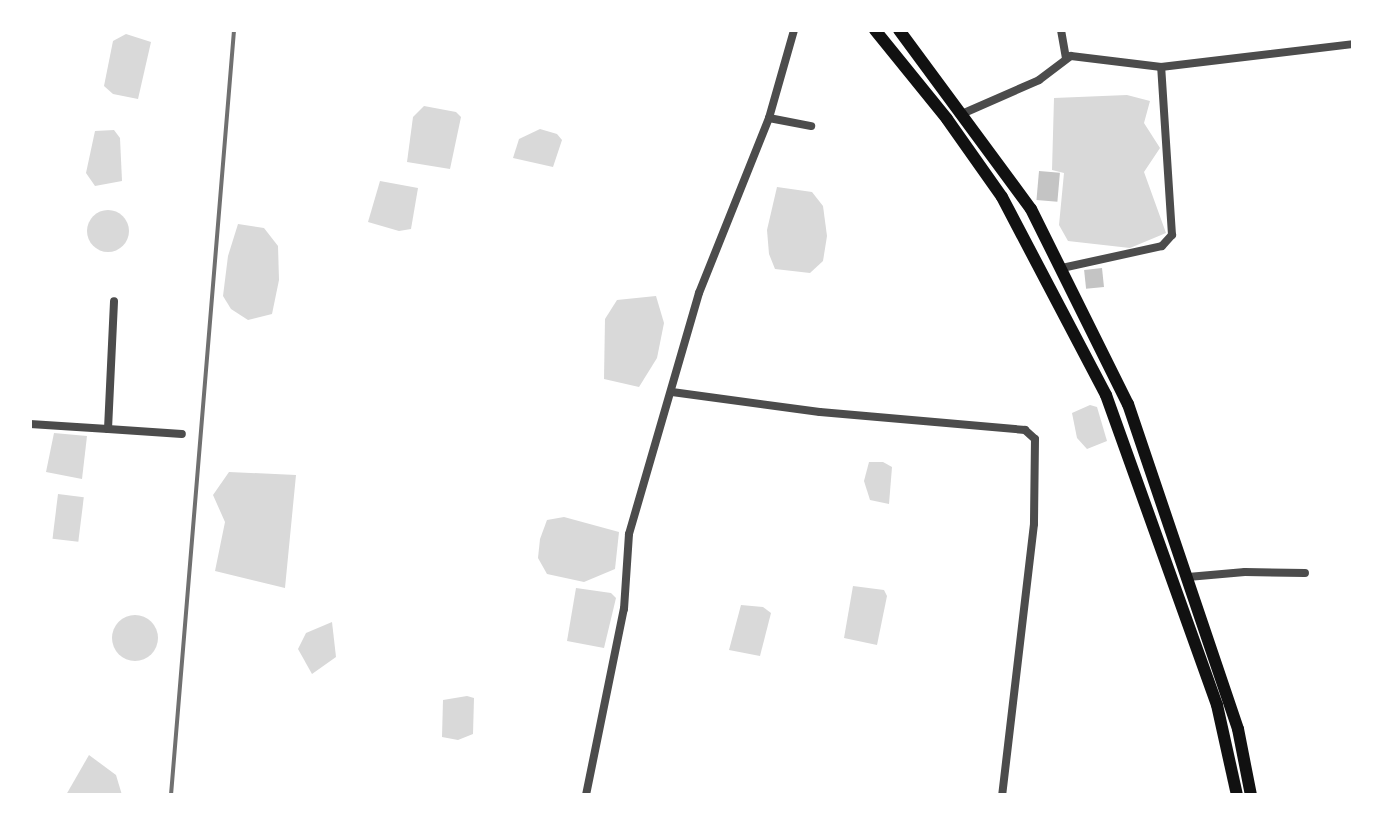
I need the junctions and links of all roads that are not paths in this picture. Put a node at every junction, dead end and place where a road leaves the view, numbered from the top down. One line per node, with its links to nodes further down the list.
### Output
1 (794, 30): 9 (street)
2 (874, 30): 21 (highway)
3 (899, 30): 8 (highway)
4 (1061, 30): 6 (street)
5 (1353, 44): 7 (street)
6 (1066, 58): 7 (street); 8 (street)
7 (1161, 68): 11 (street)
8 (964, 113): 11 (highway)
9 (770, 118): 10 (street); 13 (street)
10 (810, 126)
11 (1062, 268): 18 (highway)
12 (114, 301): 15 (street)
13 (672, 392): 19 (street); 20 (street)
14 (30, 424): 15 (street)
15 (108, 429): 16 (street)
16 (182, 434)
17 (1305, 573): 18 (street)
18 (1188, 577): 22 (highway)
19 (586, 795)
20 (1002, 795)
21 (1237, 795)
22 (1251, 795)

